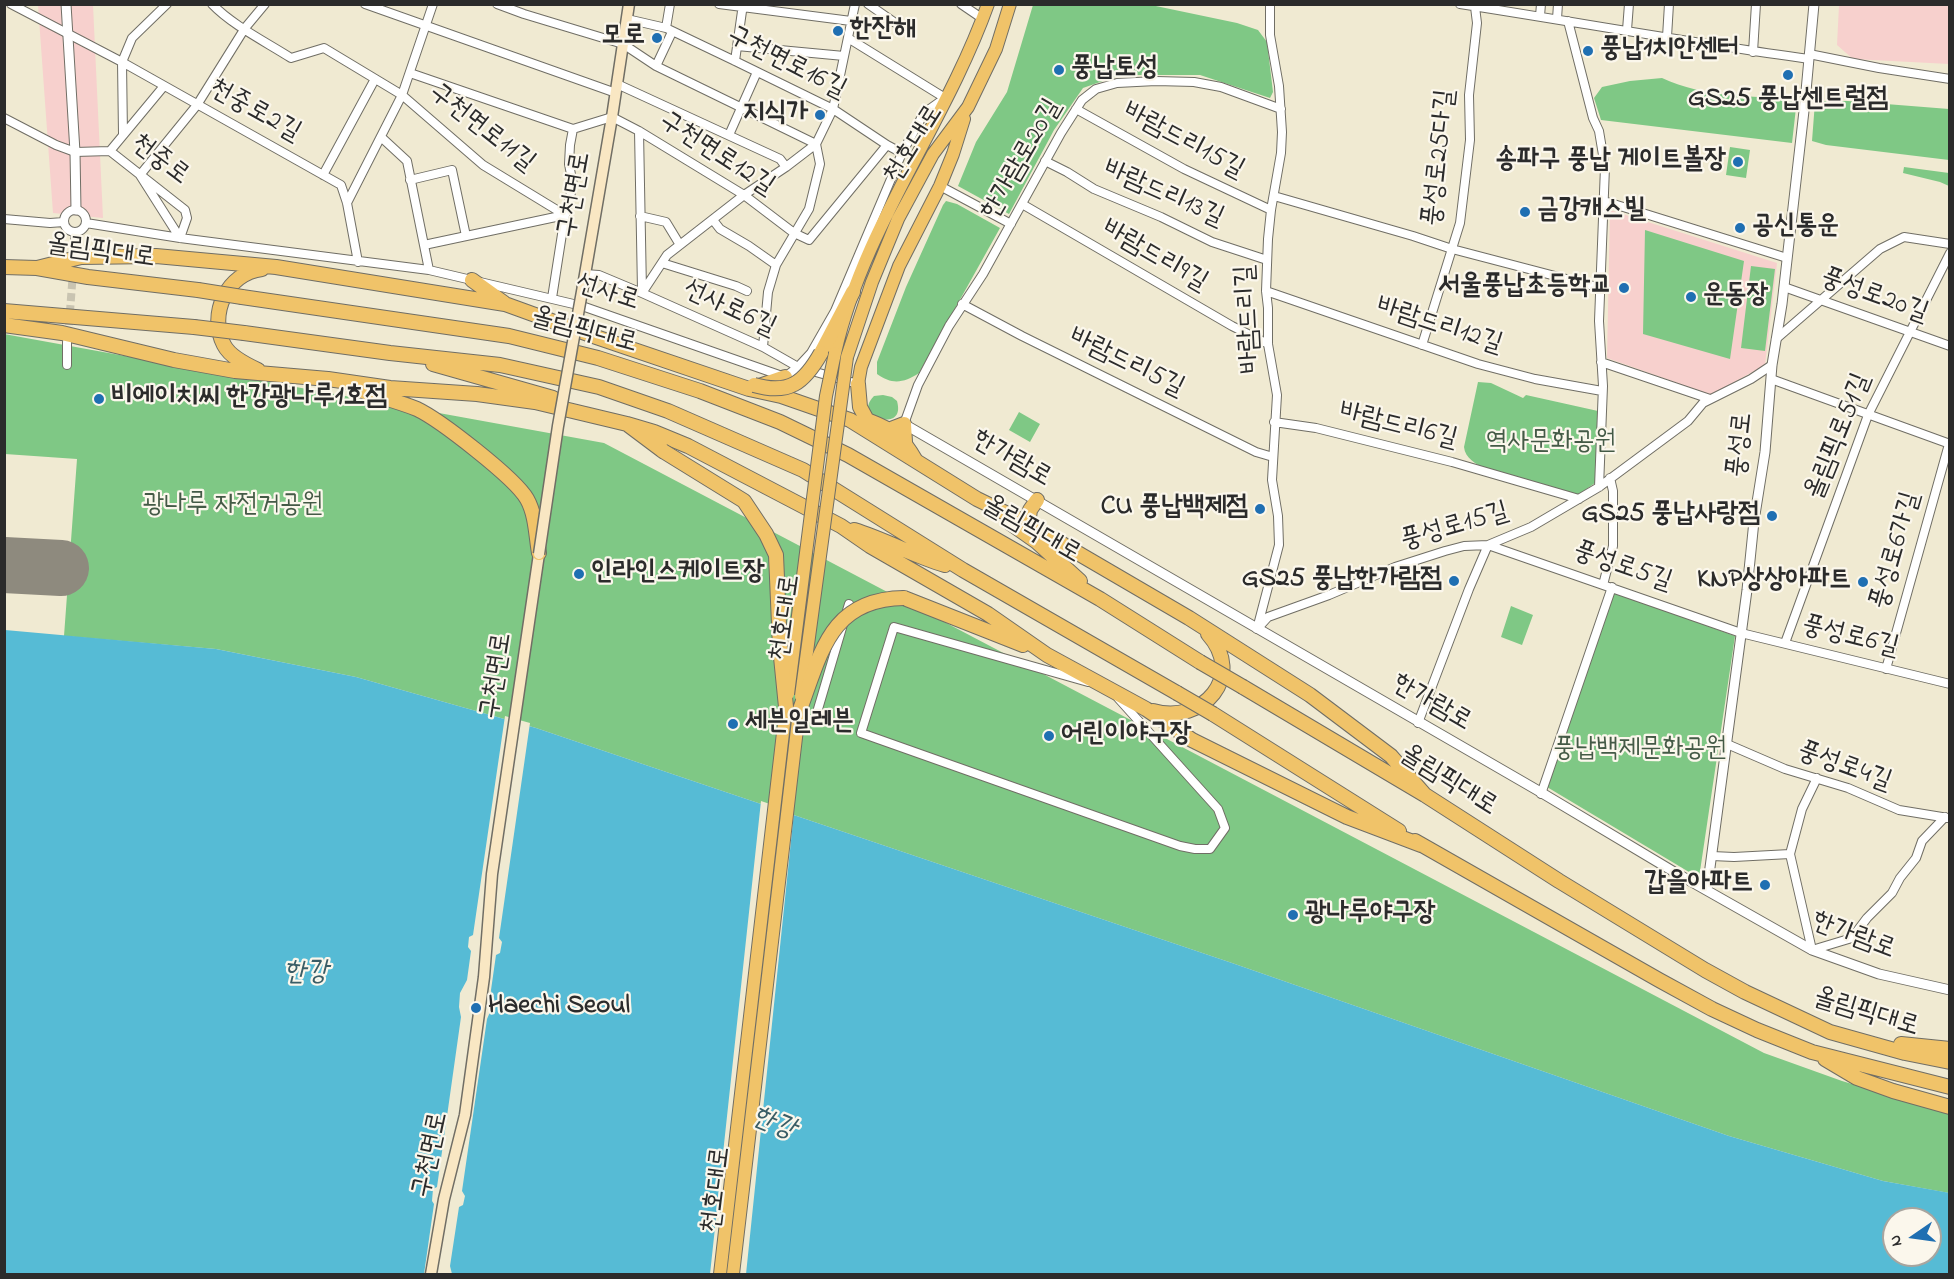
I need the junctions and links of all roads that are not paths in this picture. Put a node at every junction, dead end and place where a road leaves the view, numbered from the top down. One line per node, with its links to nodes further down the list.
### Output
1 (11, 4): 38 (street, 천중로2길)
2 (66, 4): 38 (street)
3 (167, 4): 47 (street)
4 (212, 4): 34 (street, 구천면로11길)
5 (265, 4): 34 (street)
6 (365, 4): 33 (street)
7 (433, 4): 33 (street)
8 (497, 4): 41 (street)
9 (629, 4): 28 (main road, 구천면로)
10 (669, 4): 36 (street)
11 (719, 4): 25 (street)
12 (855, 4): 31 (street)
13 (868, 4): 35 (street)
14 (961, 4): 29 (street)
15 (988, 4): 29 (main road, 천호대로)
16 (1010, 4): 59 (main road, 천호대로)
17 (1460, 4): 26 (street)
18 (1541, 4): 27 (street)
19 (1558, 4): 30 (street)
20 (1629, 4): 37 (street)
21 (1670, 4): 39 (street)
22 (1756, 4): 43 (street)
23 (1814, 4): 45 (street, 풍성로)
24 (1270, 5): 62 (street, 바람드리길)
25 (742, 6): 31 (street); 42 (street)
26 (1475, 7): 27 (street); 103 (street, 풍성로25다길)
27 (1540, 16): 30 (street)
28 (627, 19): 36 (street, 구천면로16길); 41 (main road, 구천면로)
29 (982, 19): 56 (main road, 천호대로)
30 (1557, 19): 32 (street)
31 (851, 21): 40 (street)
32 (1568, 21): 37 (street); 83 (street)
33 (426, 27): 50 (street); 54 (street)
34 (245, 28): 51 (street, 구천면로11길); 57 (street)
35 (904, 28)
36 (669, 30): 46 (street, 구천면로16길); 48 (street)
37 (1627, 30): 39 (street)
38 (68, 33): 47 (street, 천중로2길); 73 (street)
39 (1667, 37): 43 (street)
40 (848, 38): 44 (street); 56 (street)
41 (623, 44): 48 (street); 54 (main road, 구천면로)
42 (737, 46): 44 (street); 46 (street)
43 (1753, 52): 45 (street)
44 (844, 56): 60 (street)
45 (1809, 56): 52 (street); 105 (street, 풍성로)
46 (735, 61): 49 (street, 구천면로16길)
47 (122, 62): 53 (street, 천중로2길); 67 (street)
48 (656, 66): 58 (street)
49 (757, 72): 58 (street); 60 (street, 구천면로16길)
50 (410, 73): 55 (street); 65 (street, 구천면로11길)
51 (375, 79): 55 (street, 구천면로11길); 78 (street, 천중로2길)
52 (1950, 79)
53 (164, 86): 57 (street, 천중로2길); 67 (street)
54 (616, 88): 63 (main road, 구천면로); 68 (street)
55 (402, 95): 69 (street); 88 (street, 구천면로11길)
56 (945, 98): 74 (street); 120 (main road, 천호대로)
57 (197, 105): 77 (street); 78 (street, 천중로2길)
58 (741, 107): 68 (street); 70 (street)
59 (968, 107): 80 (main road); 136 (main road, 천호대로)
60 (833, 109): 70 (street); 71 (street, 구천면로16길)
61 (1076, 109): 62 (street, 한가람로20길); 75 (street, 한가람로20길); 87 (street, 바람드리15길)
62 (1281, 109): 82 (street, 바람드리길)
63 (612, 117): 65 (street); 66 (street, 구천면로12길); 114 (main road, 구천면로)
64 (4, 118): 73 (street, 천중로)
65 (573, 129): 88 (street, 구천면로11길)
66 (639, 131): 81 (street, 구천면로12길); 89 (street, 선사로6길)
67 (123, 135): 72 (street)
68 (729, 135): 76 (street)
69 (381, 137): 79 (street); 84 (street)
70 (816, 144): 76 (street); 96 (street)
71 (887, 145): 74 (street, 구천면로16길); 96 (street, 구천면로12길)
72 (110, 151): 73 (street, 천중로); 77 (street, 천중로)
73 (75, 152): 86 (street)
74 (902, 153): 140 (street)
75 (1045, 161): 85 (street, 한가람로20길); 106 (street, 바람드리13길)
76 (786, 167): 81 (street)
77 (140, 175): 98 (street); 98 (street, 천중로)
78 (323, 175): 84 (street, 천중로2길)
79 (411, 180): 97 (street); 100 (street)
80 (940, 186): 94 (street); 145 (main road)
81 (744, 195): 91 (street); 96 (street, 구천면로12길)
82 (1274, 196): 87 (street, 바람드리길); 103 (street)
83 (1604, 201): 105 (street); 117 (street)
84 (347, 203): 107 (street, 천중로2길)
85 (1022, 204): 94 (street, 한가람로20길); 131 (street, 바람드리9길)
86 (76, 210): 92 (street); 93 (street)
87 (1271, 210): 106 (street, 바람드리길)
88 (565, 215): 97 (street); 122 (street, 구천면로11길)
89 (640, 216): 101 (street); 121 (street, 선사로6길)
90 (4, 219): 92 (street)
91 (713, 220): 101 (street); 109 (street)
92 (64, 222): 95 (street)
93 (86, 223): 95 (street); 98 (street, 선사로)
94 (1011, 224): 125 (street, 한가람로20길)
95 (75, 232): 102 (street)
96 (794, 233): 109 (street)
97 (466, 236): 100 (street)
98 (180, 238): 107 (street, 선사로)
99 (1950, 244): 123 (street)
100 (424, 245): 113 (street)
101 (680, 245): 108 (street)
102 (75, 246)
103 (1452, 249): 117 (street); 132 (street, 풍성로25다길)
104 (1950, 253): 128 (street, 올림픽로51길)
105 (1787, 258): 116 (street, 풍성로)
106 (1267, 260): 119 (street, 바람드리길)
107 (358, 262): 113 (street, 선사로)
108 (662, 263): 118 (street); 121 (street)
109 (776, 265): 134 (street)
110 (4, 267): 112 (highway, 올림픽대로)
111 (276, 267): 112 (highway); 124 (highway); 141 (highway)
112 (38, 268): 172 (highway, 올림픽대로, bridge)
113 (429, 270): 115 (street, 선사로)
114 (585, 274): 121 (street, 선사로6길); 168 (main road, 구천면로, bridge)
115 (472, 280): 122 (street, 선사로); 124 (highway)
116 (1784, 287): 123 (street, 풍성로20길); 129 (street, 풍성로)
117 (1601, 288): 137 (street)
118 (747, 291)
119 (1266, 291): 131 (street, 바람드리길); 132 (street, 바람드리12길)
120 (853, 292): 136 (highway)
121 (642, 293): 134 (street, 선사로6길)
122 (552, 298): 142 (street, 선사로)
123 (1820, 300): 128 (street, 풍성로20길); 129 (street)
124 (505, 304): 146 (highway)
125 (962, 304): 154 (street, 한가람로20길); 158 (street, 바람드리5길)
126 (4, 311): 135 (highway, 올림픽대로, bridge)
127 (4, 325): 141 (highway)
128 (1910, 331): 133 (street, 풍성로20길); 149 (street, 올림픽로51길)
129 (1776, 339): 139 (street, 풍성로)
130 (68, 342): 138 (street)
131 (1268, 344): 152 (street, 바람드리길)
132 (1422, 345): 147 (street, 바람드리12길)
133 (1950, 346)
134 (763, 347): 140 (street, 선사로6길)
135 (390, 353): 153 (highway); 169 (highway, 올림픽대로)
136 (834, 354): 146 (highway, bridge); 183 (main road, 천호대로, bridge)
137 (1601, 362): 147 (street); 148 (street)
138 (67, 365)
139 (1772, 365): 144 (street, 풍성로); 148 (street, 풍성로15길)
140 (798, 367): 142 (street); 145 (street, 선사로6길)
141 (267, 374): 143 (highway)
142 (785, 377): 146 (highway)
143 (328, 379): 153 (highway); 168 (highway, bridge)
144 (1772, 379): 149 (street); 176 (street, 풍성로)
145 (858, 384): 151 (highway)
146 (751, 386): 150 (highway)
147 (1602, 391): 161 (street)
148 (1710, 399): 160 (street, 풍성로15길)
149 (1868, 414): 157 (street); 177 (street, 올림픽로51길)
150 (850, 420): 151 (highway); 159 (highway)
151 (867, 420): 155 (highway)
152 (1274, 422): 158 (street, 바람드리길); 163 (street, 바람드리6길)
153 (622, 423): 166 (highway); 183 (highway, bridge)
154 (904, 424): 155 (highway); 156 (highway); 164 (street, 한가람로)
155 (891, 429): 156 (highway)
156 (905, 442): 159 (highway)
157 (1949, 444): 179 (street, 풍성로6가길)
158 (1273, 457): 175 (street, 바람드리길)
159 (918, 463): 162 (highway)
160 (1610, 478): 161 (street, 풍성로15길); 170 (street)
161 (1599, 487): 163 (street, 풍성로15길)
162 (977, 499): 165 (highway); 172 (highway)
163 (1579, 499): 167 (street, 풍성로15길)
164 (1036, 500): 165 (highway); 175 (street, 한가람로)
165 (1028, 524): 174 (highway)
166 (841, 526): 169 (highway); 178 (highway)
167 (1488, 545): 170 (street, 풍성로5길); 175 (street, 풍성로15길); 185 (street)
168 (539, 554): 203 (main road, 구천면로)
169 (963, 570): 191 (highway, 올림픽대로, bridge)
170 (1603, 585): 171 (street, 풍성로5길)
171 (1612, 587): 176 (street, 풍성로5길); 188 (street)
172 (1100, 599): 189 (highway, 올림픽대로, bridge)
173 (849, 604): 184 (street)
174 (1189, 618): 182 (highway); 189 (highway)
175 (1257, 629): 185 (street, 한가람로)
176 (1741, 633): 177 (street, 풍성로6길); 186 (street, 풍성로)
177 (1785, 644): 179 (street, 풍성로6길)
178 (1047, 655): 181 (highway); 183 (highway, bridge)
179 (1886, 669): 180 (street, 풍성로6길)
180 (1950, 684)
181 (1109, 689): 181 (street); 182 (highway)
182 (1146, 709): 191 (highway)
183 (793, 710): 204 (main road, 천호대로); 205 (main road, 천호대로)
184 (818, 710)
185 (1418, 723): 188 (street, 한가람로)
186 (1727, 744): 187 (street, 풍성로4길); 193 (street, 풍성로)
187 (1817, 778): 190 (street, 풍성로4길); 192 (street)
188 (1541, 794): 194 (street, 한가람로)
189 (1425, 795): 197 (highway, 올림픽대로)
190 (1947, 818): 195 (street)
191 (1421, 845): 199 (highway, 올림픽대로)
192 (1790, 854): 193 (street); 195 (street)
193 (1712, 856): 194 (street, 풍성로)
194 (1707, 890): 195 (street, 한가람로)
195 (1812, 950): 196 (street, 한가람로)
196 (1950, 990)
197 (1857, 1040): 198 (highway); 200 (highway, 올림픽대로)
198 (1950, 1049)
199 (1812, 1052): 201 (highway, 올림픽대로); 202 (highway)
200 (1950, 1062)
201 (1950, 1087)
202 (1950, 1107)
203 (431, 1275)
204 (720, 1275)
205 (733, 1275)

